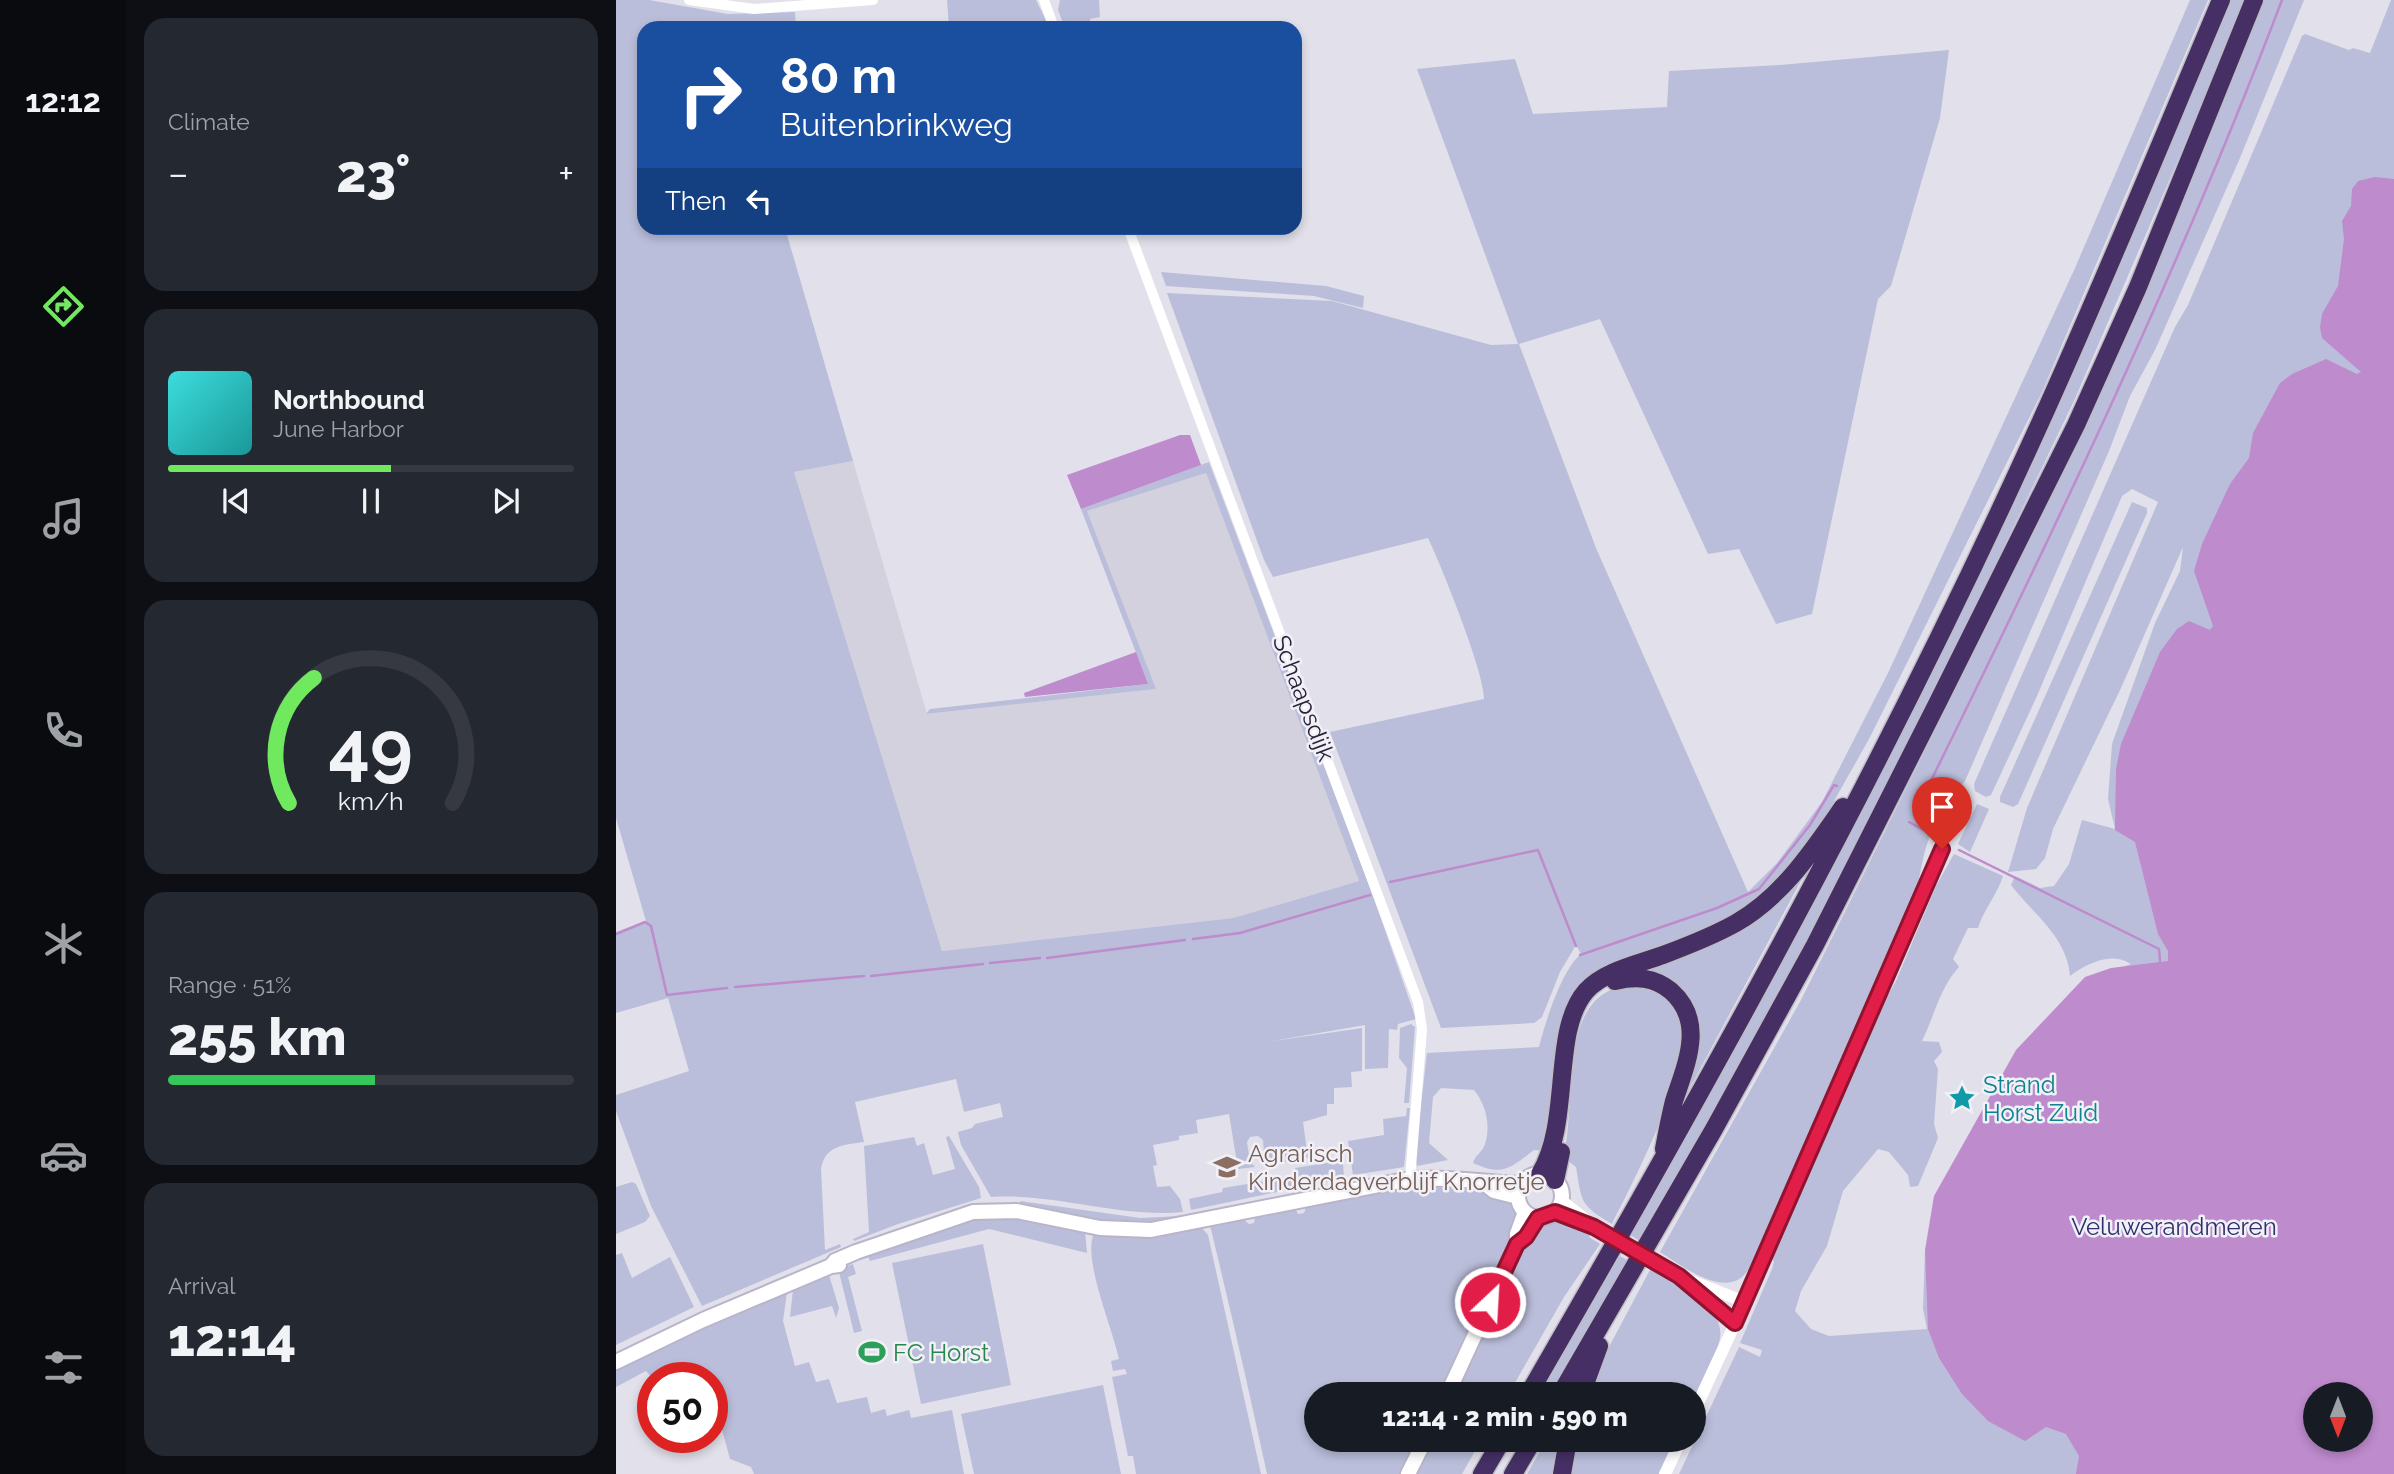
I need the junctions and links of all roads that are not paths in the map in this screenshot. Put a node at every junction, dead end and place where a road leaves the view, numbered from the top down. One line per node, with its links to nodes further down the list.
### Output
1 (689, 0): 2 (street)
2 (873, 0)
3 (1044, 0): 6 (street)
4 (2221, 0): 8 (highway)
5 (2254, 0): 18 (highway)
6 (1052, 21)
7 (1131, 235): 12 (street, Schaapsdijk)
8 (1881, 753): 10 (highway); 11 (highway)
9 (1942, 849): 17 (street)
10 (1661, 1166): 11 (highway); 22 (highway)
11 (1547, 1177): 13 (main road); 14 (main road)
12 (1410, 1179): 13 (main road); 20 (main road)
13 (1520, 1191): 15 (main road)
14 (1558, 1207): 15 (main road); 16 (street, bridge)
15 (1531, 1215): 21 (main road)
16 (1679, 1276): 17 (street); 19 (street)
17 (1745, 1302): 19 (street)
18 (1608, 1313): 23 (highway); 24 (highway)
19 (1735, 1323): 25 (street)
20 (616, 1362)
21 (1453, 1382)
22 (1536, 1382)
23 (1568, 1382)
24 (1586, 1382)
25 (1706, 1386)
26 (1419, 1452): 31 (main road)
27 (1495, 1452): 32 (highway)
28 (1526, 1452): 33 (highway)
29 (1566, 1452): 34 (highway)
30 (1675, 1452): 35 (street)
31 (1408, 1474)
32 (1482, 1474)
33 (1513, 1474)
34 (1562, 1474)
35 (1665, 1474)

